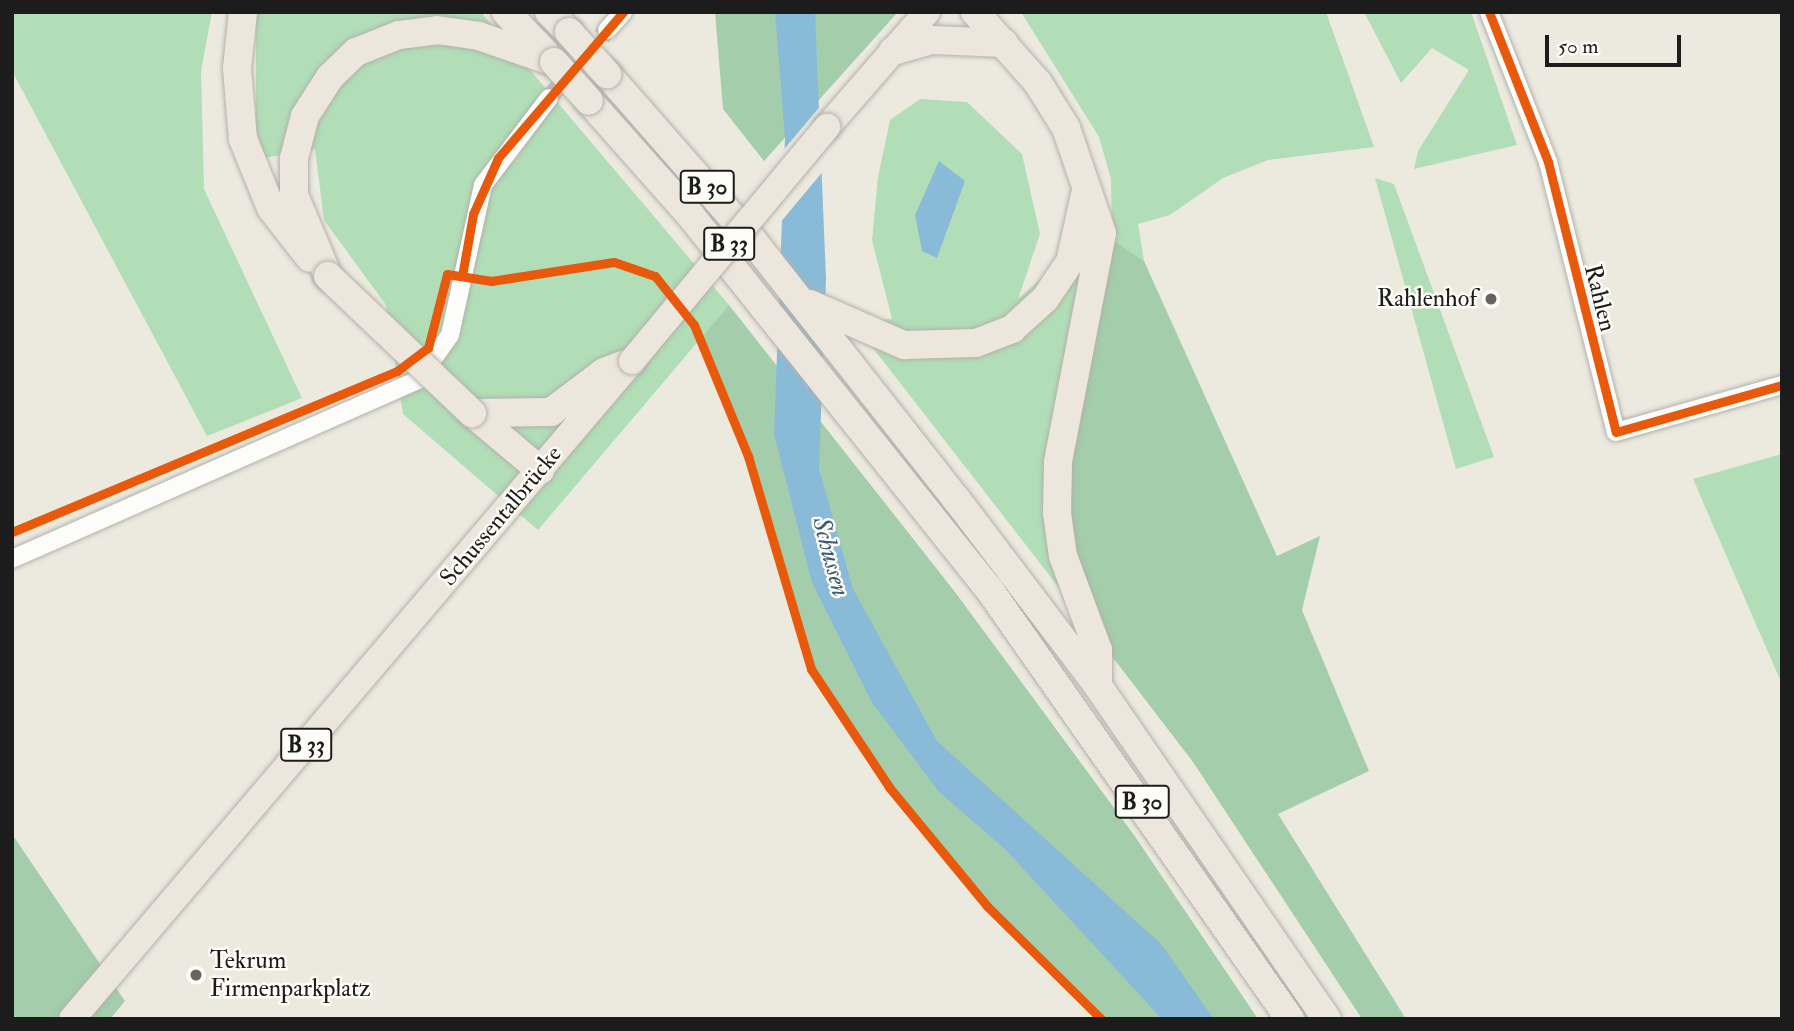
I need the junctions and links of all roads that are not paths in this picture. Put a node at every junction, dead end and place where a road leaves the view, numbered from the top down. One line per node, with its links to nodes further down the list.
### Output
1 (243, 12): 14 (highway)
2 (506, 12): 11 (highway, B 30)
3 (623, 12): 8 (street)
4 (927, 12): 10 (main road, Schussentalbrücke / B 33)
5 (975, 12): 9 (highway)
6 (1489, 12): 17 (street, Rahlen)
7 (559, 22): 15 (highway, B 30, bridge)
8 (607, 30)
9 (1004, 43): 10 (highway); 13 (highway)
10 (893, 51): 16 (main road, Schussentalbrücke / B 33, bridge)
11 (554, 62): 14 (highway); 23 (highway, B 30, bridge)
12 (549, 98): 20 (street)
13 (1086, 178): 15 (highway); 21 (highway)
14 (328, 276): 18 (highway, bridge)
15 (796, 296): 21 (highway, B 30)
16 (632, 361): 18 (highway); 19 (main road, Schussentalbrücke / B 33)
17 (1782, 385)
18 (472, 413): 19 (highway)
19 (540, 470): 22 (main road, Schussentalbrücke / B 33)
20 (12, 559)
21 (1098, 686): 24 (highway, B 30)
22 (72, 1019)
23 (1290, 1019)
24 (1326, 1019)

